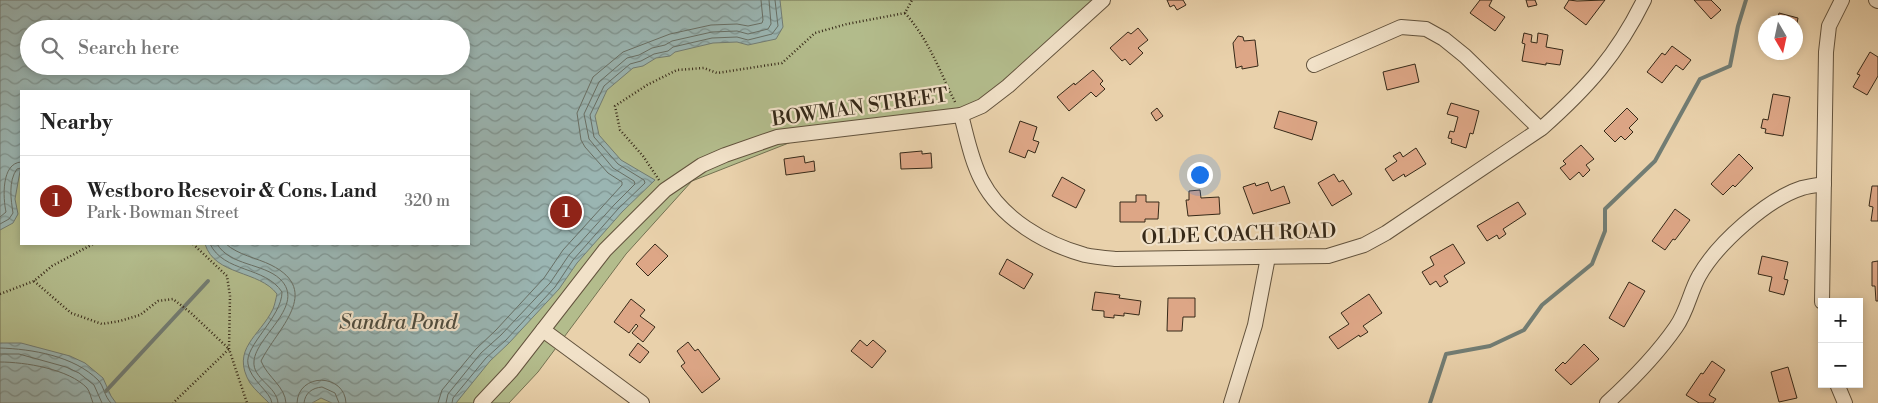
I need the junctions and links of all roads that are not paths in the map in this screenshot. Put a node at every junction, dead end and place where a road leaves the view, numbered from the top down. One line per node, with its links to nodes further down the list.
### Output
1 (1103, 0): 5 (street, BOWMAN STREET)
2 (1644, 0): 6 (street, OLDE COACH ROAD)
3 (1842, 0): 7 (street)
4 (1314, 65): 6 (street)
5 (961, 115): 8 (street, OLDE COACH ROAD); 10 (street, BOWMAN STREET)
6 (1540, 130): 8 (street, OLDE COACH ROAD)
7 (1824, 184): 9 (street); 15 (street)
8 (1268, 257): 14 (street)
9 (1822, 298)
10 (543, 330): 12 (street, BOWMAN STREET); 13 (street)
11 (1839, 388): 16 (street)
12 (481, 403)
13 (642, 403)
14 (1231, 403)
15 (1607, 403)
16 (1845, 403)

